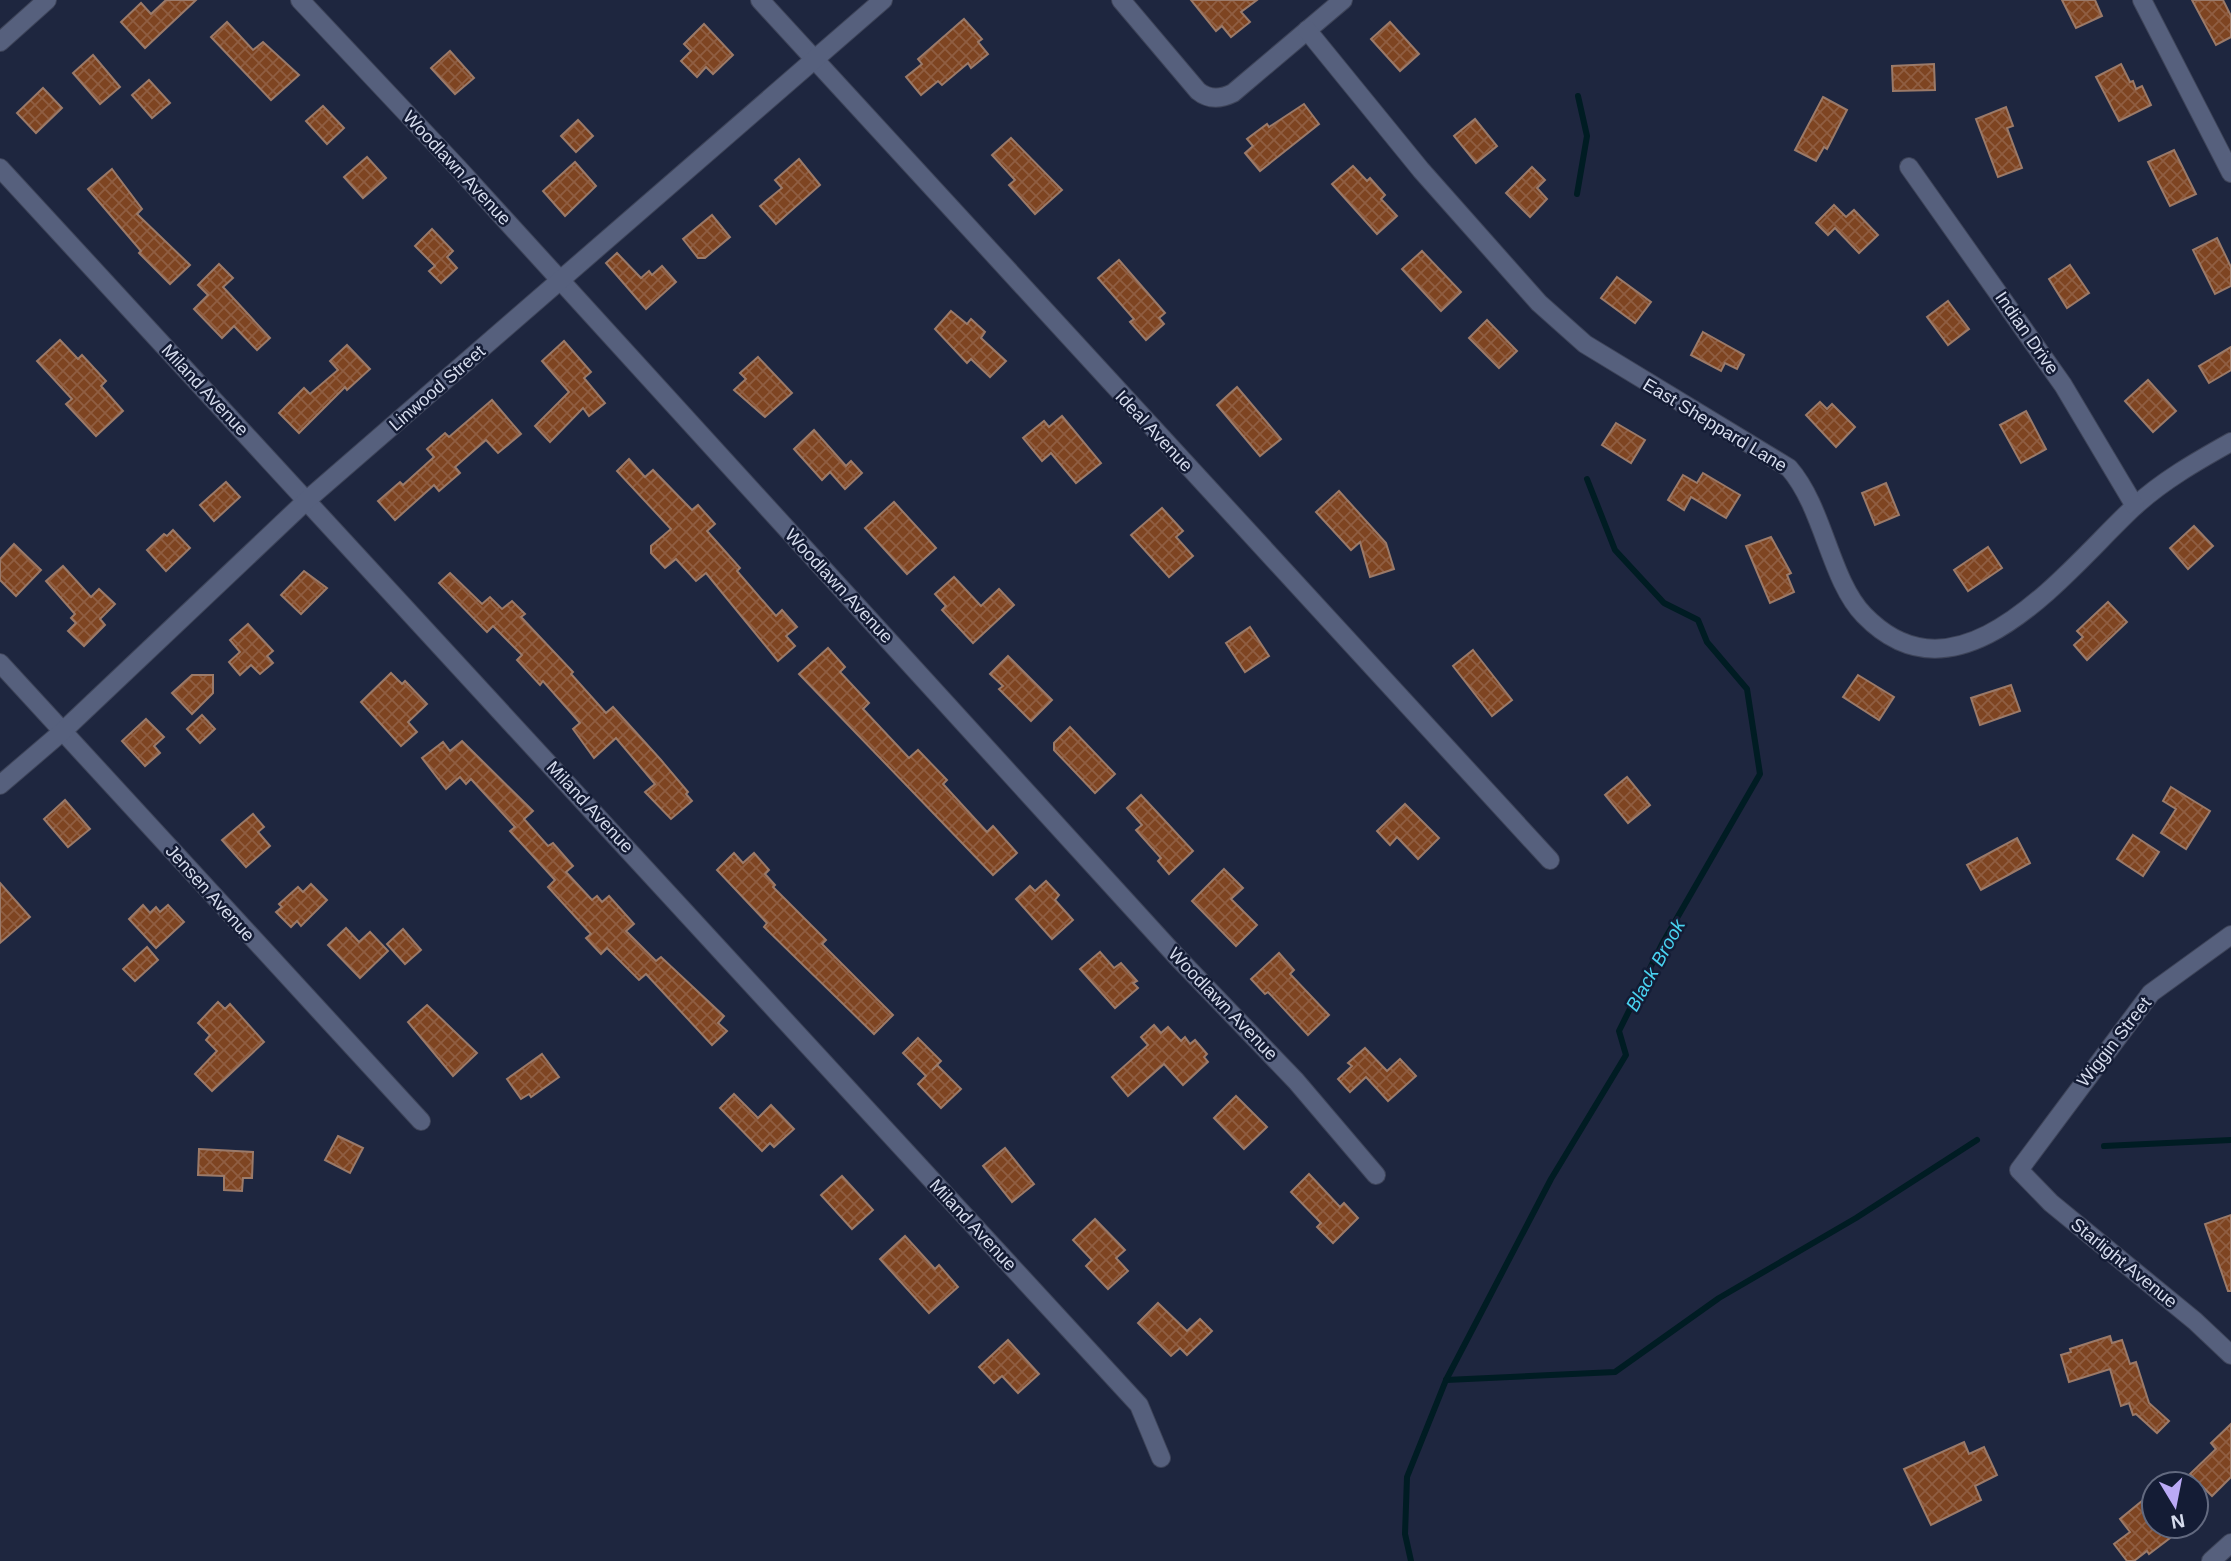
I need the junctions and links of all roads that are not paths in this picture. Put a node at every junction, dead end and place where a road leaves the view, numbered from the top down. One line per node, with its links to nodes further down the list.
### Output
1 (47, 0): 9 (street)
2 (300, 0): 14 (street, Woodlawn Avenue)
3 (760, 0): 10 (street, Ideal Avenue)
4 (883, 0): 10 (street, Linwood Street)
5 (1121, 0): 8 (street)
6 (1343, 0): 8 (street)
7 (2143, 0): 13 (street)
8 (1307, 30): 17 (street, East Sheppard Lane)
9 (0, 42)
10 (812, 60): 14 (street, Linwood Street); 21 (street, Ideal Avenue)
11 (1909, 167): 17 (street, Indian Drive)
12 (0, 168): 16 (street, Miland Avenue)
13 (2231, 173)
14 (561, 282): 16 (street, Linwood Street); 25 (street, Woodlawn Avenue)
15 (2231, 442): 17 (street, East Sheppard Lane)
16 (307, 500): 19 (street, Linwood Street); 27 (street, Miland Avenue)
17 (2135, 506)
18 (0, 663): 19 (street, Jensen Avenue)
19 (63, 731): 20 (street, Linwood Street); 23 (street, Jensen Avenue)
20 (0, 785)
21 (1550, 860)
22 (2231, 935): 24 (street, Wiggin Street)
23 (421, 1121)
24 (2019, 1170): 26 (street, Starlight Avenue)
25 (1376, 1175)
26 (2231, 1355)
27 (1161, 1458)
28 (2231, 1543): 29 (street)
29 (2211, 1561)

